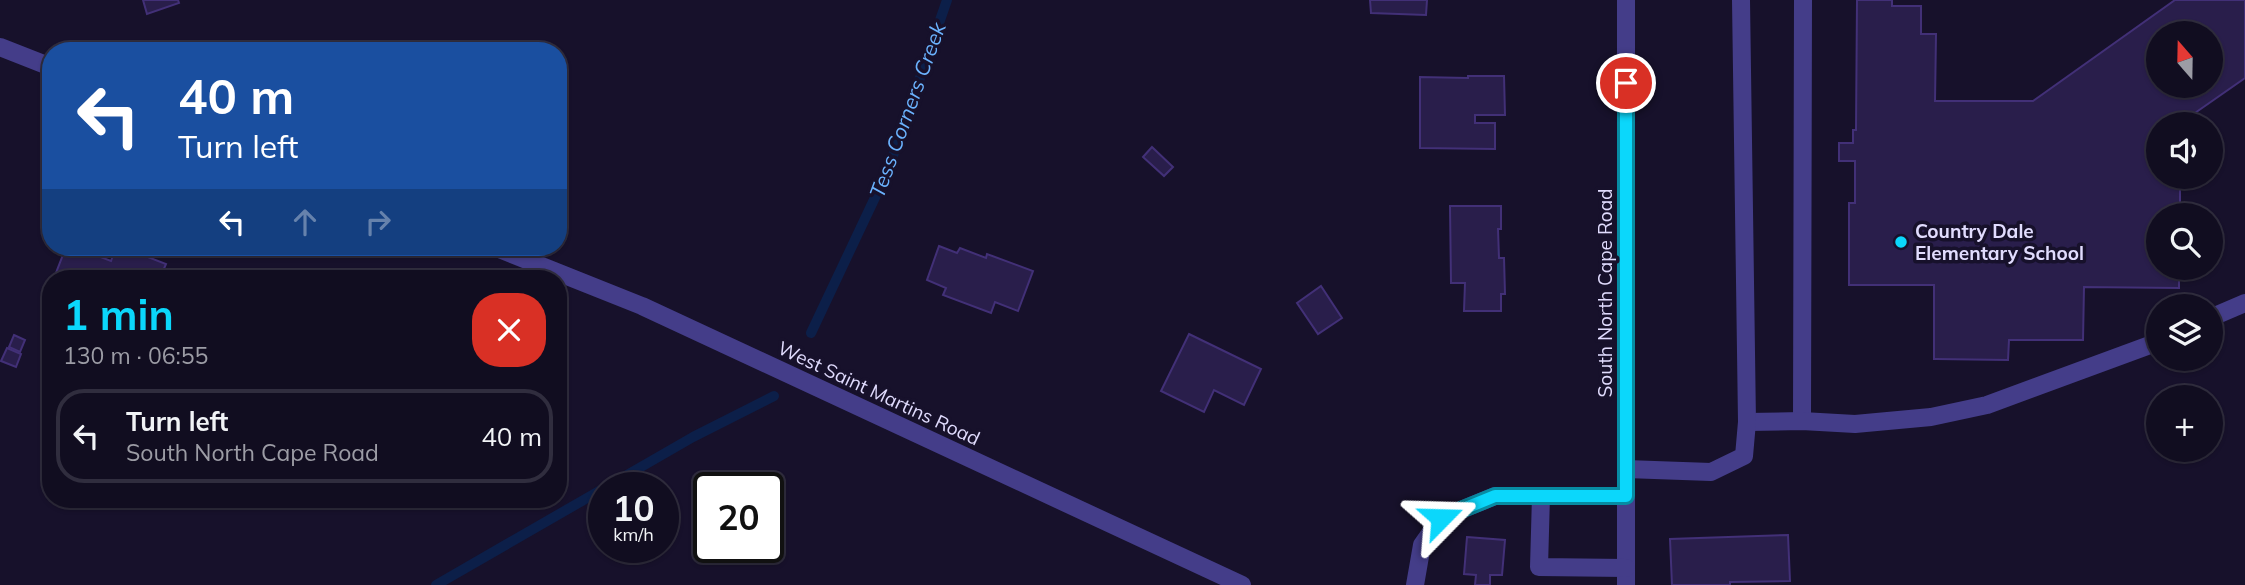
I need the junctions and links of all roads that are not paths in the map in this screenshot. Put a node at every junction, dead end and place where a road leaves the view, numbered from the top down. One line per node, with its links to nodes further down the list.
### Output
1 (1626, 0): 14 (street, South North Cape Road)
2 (1741, 0): 13 (street)
3 (1802, 0): 12 (street)
4 (0, 47): 5 (street)
5 (42, 63)
6 (517, 256): 7 (street, West Saint Martins Road)
7 (552, 270)
8 (567, 276): 18 (street, West Saint Martins Road)
9 (2245, 303): 10 (street)
10 (2223, 312)
11 (2146, 346): 12 (street)
12 (1802, 421): 13 (street)
13 (1747, 422): 14 (street)
14 (1626, 469): 16 (street, South North Cape Road)
15 (1541, 496): 16 (street); 17 (street); 19 (street)
16 (1626, 496): 17 (street, South North Cape Road)
17 (1626, 576)
18 (1242, 585)
19 (1415, 585)

